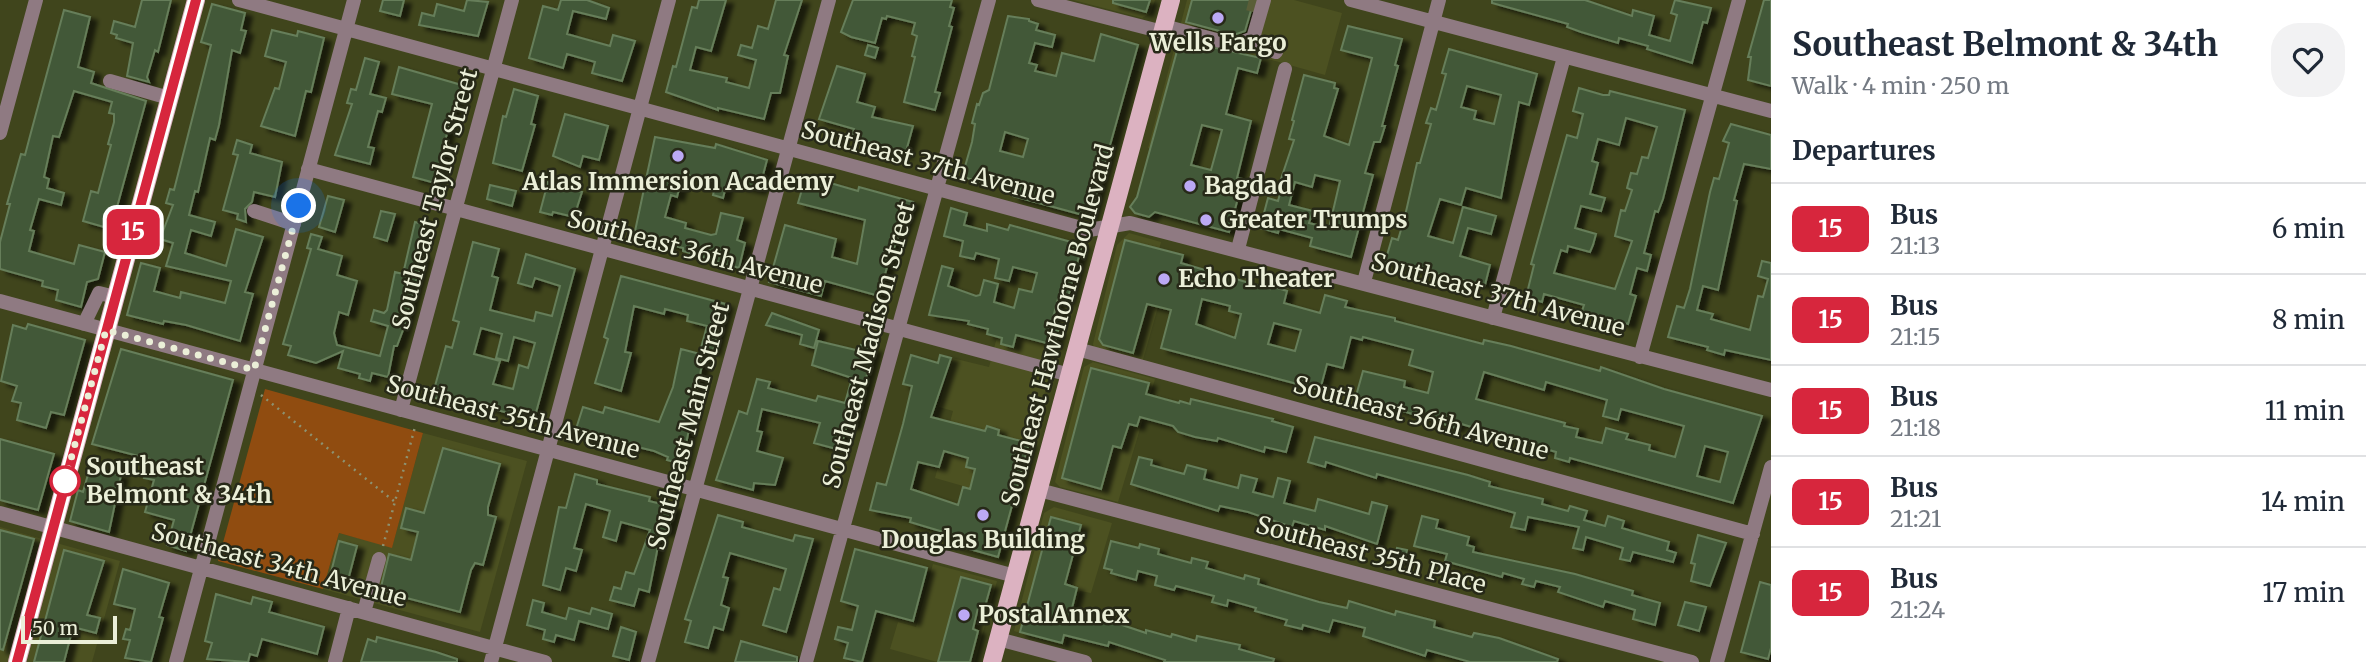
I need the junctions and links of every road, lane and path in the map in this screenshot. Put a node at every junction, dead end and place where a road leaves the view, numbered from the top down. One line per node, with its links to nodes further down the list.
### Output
1 (36, 0): 29 (street)
2 (196, 0): 26 (main road)
3 (239, 0): 17 (street, Southeast 37th Avenue)
4 (354, 0): 17 (street)
5 (512, 0): 22 (street, Southeast Taylor Street)
6 (669, 0): 27 (street)
7 (829, 0): 30 (street, Southeast Main Street)
8 (989, 0): 32 (street, Southeast Madison Street)
9 (1038, 0): 18 (street)
10 (1171, 0): 18 (main road, Southeast Hawthorne Boulevard)
11 (1264, 0): 19 (street)
12 (1351, 0): 16 (street)
13 (1439, 0): 16 (street)
14 (1739, 0): 25 (street)
15 (1253, 12): 19 (street)
16 (1433, 22): 21 (street); 39 (street)
17 (346, 29): 22 (street, Southeast 37th Avenue); 31 (street)
18 (1163, 29): 19 (street); 36 (main road, Southeast Hawthorne Boulevard)
19 (1249, 41): 20 (street)
20 (1276, 52)
21 (1564, 57): 25 (street); 43 (street)
22 (494, 69): 27 (street, Southeast 37th Avenue); 33 (street, Southeast Taylor Street)
23 (1285, 69): 37 (street)
24 (110, 81): 26 (street)
25 (1713, 95): 28 (street); 48 (street)
26 (169, 98): 41 (main road)
27 (640, 110): 30 (street, Southeast 37th Avenue); 38 (street)
28 (1771, 111)
29 (0, 130)
30 (789, 149): 32 (street, Southeast 37th Avenue); 40 (street, Southeast Main Street)
31 (309, 169): 33 (street, Southeast 36th Avenue); 35 (street)
32 (936, 188): 36 (street, Southeast 37th Avenue); 46 (street, Southeast Madison Street)
33 (455, 210): 38 (street, Southeast 36th Avenue); 53 (street, Southeast Taylor Street)
34 (254, 211): 35 (street)
35 (294, 224): 49 (street)
36 (1110, 226): 37 (street, Southeast 37th Avenue); 47 (main road, Southeast Hawthorne Boulevard)
37 (1238, 249): 39 (street, Southeast 37th Avenue)
38 (602, 251): 40 (street, Southeast 36th Avenue); 55 (street)
39 (1364, 282): 43 (street, Southeast 37th Avenue)
40 (750, 290): 46 (street, Southeast 36th Avenue); 58 (street, Southeast Main Street)
41 (115, 297): 44 (street); 45 (main road)
42 (0, 300): 44 (street, Southeast 35th Avenue)
43 (1493, 318): 48 (street, Southeast 37th Avenue)
44 (84, 324): 45 (street, Southeast 35th Avenue)
45 (106, 330): 49 (street, Southeast 35th Avenue); 61 (main road)
46 (897, 330): 50 (street, Southeast 36th Avenue); 62 (street, Southeast Madison Street)
47 (1077, 349): 50 (main road, Southeast Hawthorne Boulevard); 63 (street, Southeast 36th Avenue)
48 (1640, 357): 51 (street, Southeast 37th Avenue)
49 (254, 370): 53 (street, Southeast 35th Avenue); 65 (street)
50 (1070, 375): 57 (main road, Southeast Hawthorne Boulevard)
51 (1771, 390)
52 (261, 396): 59 (path)
53 (401, 410): 54 (street, Southeast 35th Avenue)
54 (419, 415): 55 (street, Southeast 35th Avenue); 59 (path)
55 (548, 450): 58 (street, Southeast 35th Avenue); 70 (street)
56 (1771, 467): 63 (street)
57 (1039, 490): 66 (main road, Southeast Hawthorne Boulevard); 79 (street, Southeast 35th Place)
58 (694, 491): 62 (street, Southeast 35th Avenue); 75 (street, Southeast Main Street)
59 (395, 502): 64 (path)
60 (0, 513): 61 (street, Southeast 34th Avenue)
61 (53, 527): 65 (street, Southeast 34th Avenue); 71 (main road)
62 (842, 531): 66 (street, Southeast 35th Avenue); 76 (street, Southeast Madison Street)
63 (1753, 534): 80 (street)
64 (379, 559): 68 (street)
65 (201, 568): 67 (street, Southeast 34th Avenue); 72 (street)
66 (1015, 576): 69 (main road, Southeast Hawthorne Boulevard)
67 (349, 608): 68 (street, Southeast 34th Avenue); 73 (street)
68 (364, 612): 70 (street, Southeast 34th Avenue)
69 (998, 639): 77 (main road, Southeast Hawthorne Boulevard); 78 (street)
70 (493, 655): 74 (street, Southeast 34th Avenue)
71 (16, 662)
72 (176, 662)
73 (335, 662)
74 (545, 662)
75 (648, 662)
76 (806, 662)
77 (992, 662)
78 (1085, 662)
79 (1692, 662)
80 (1717, 662)

